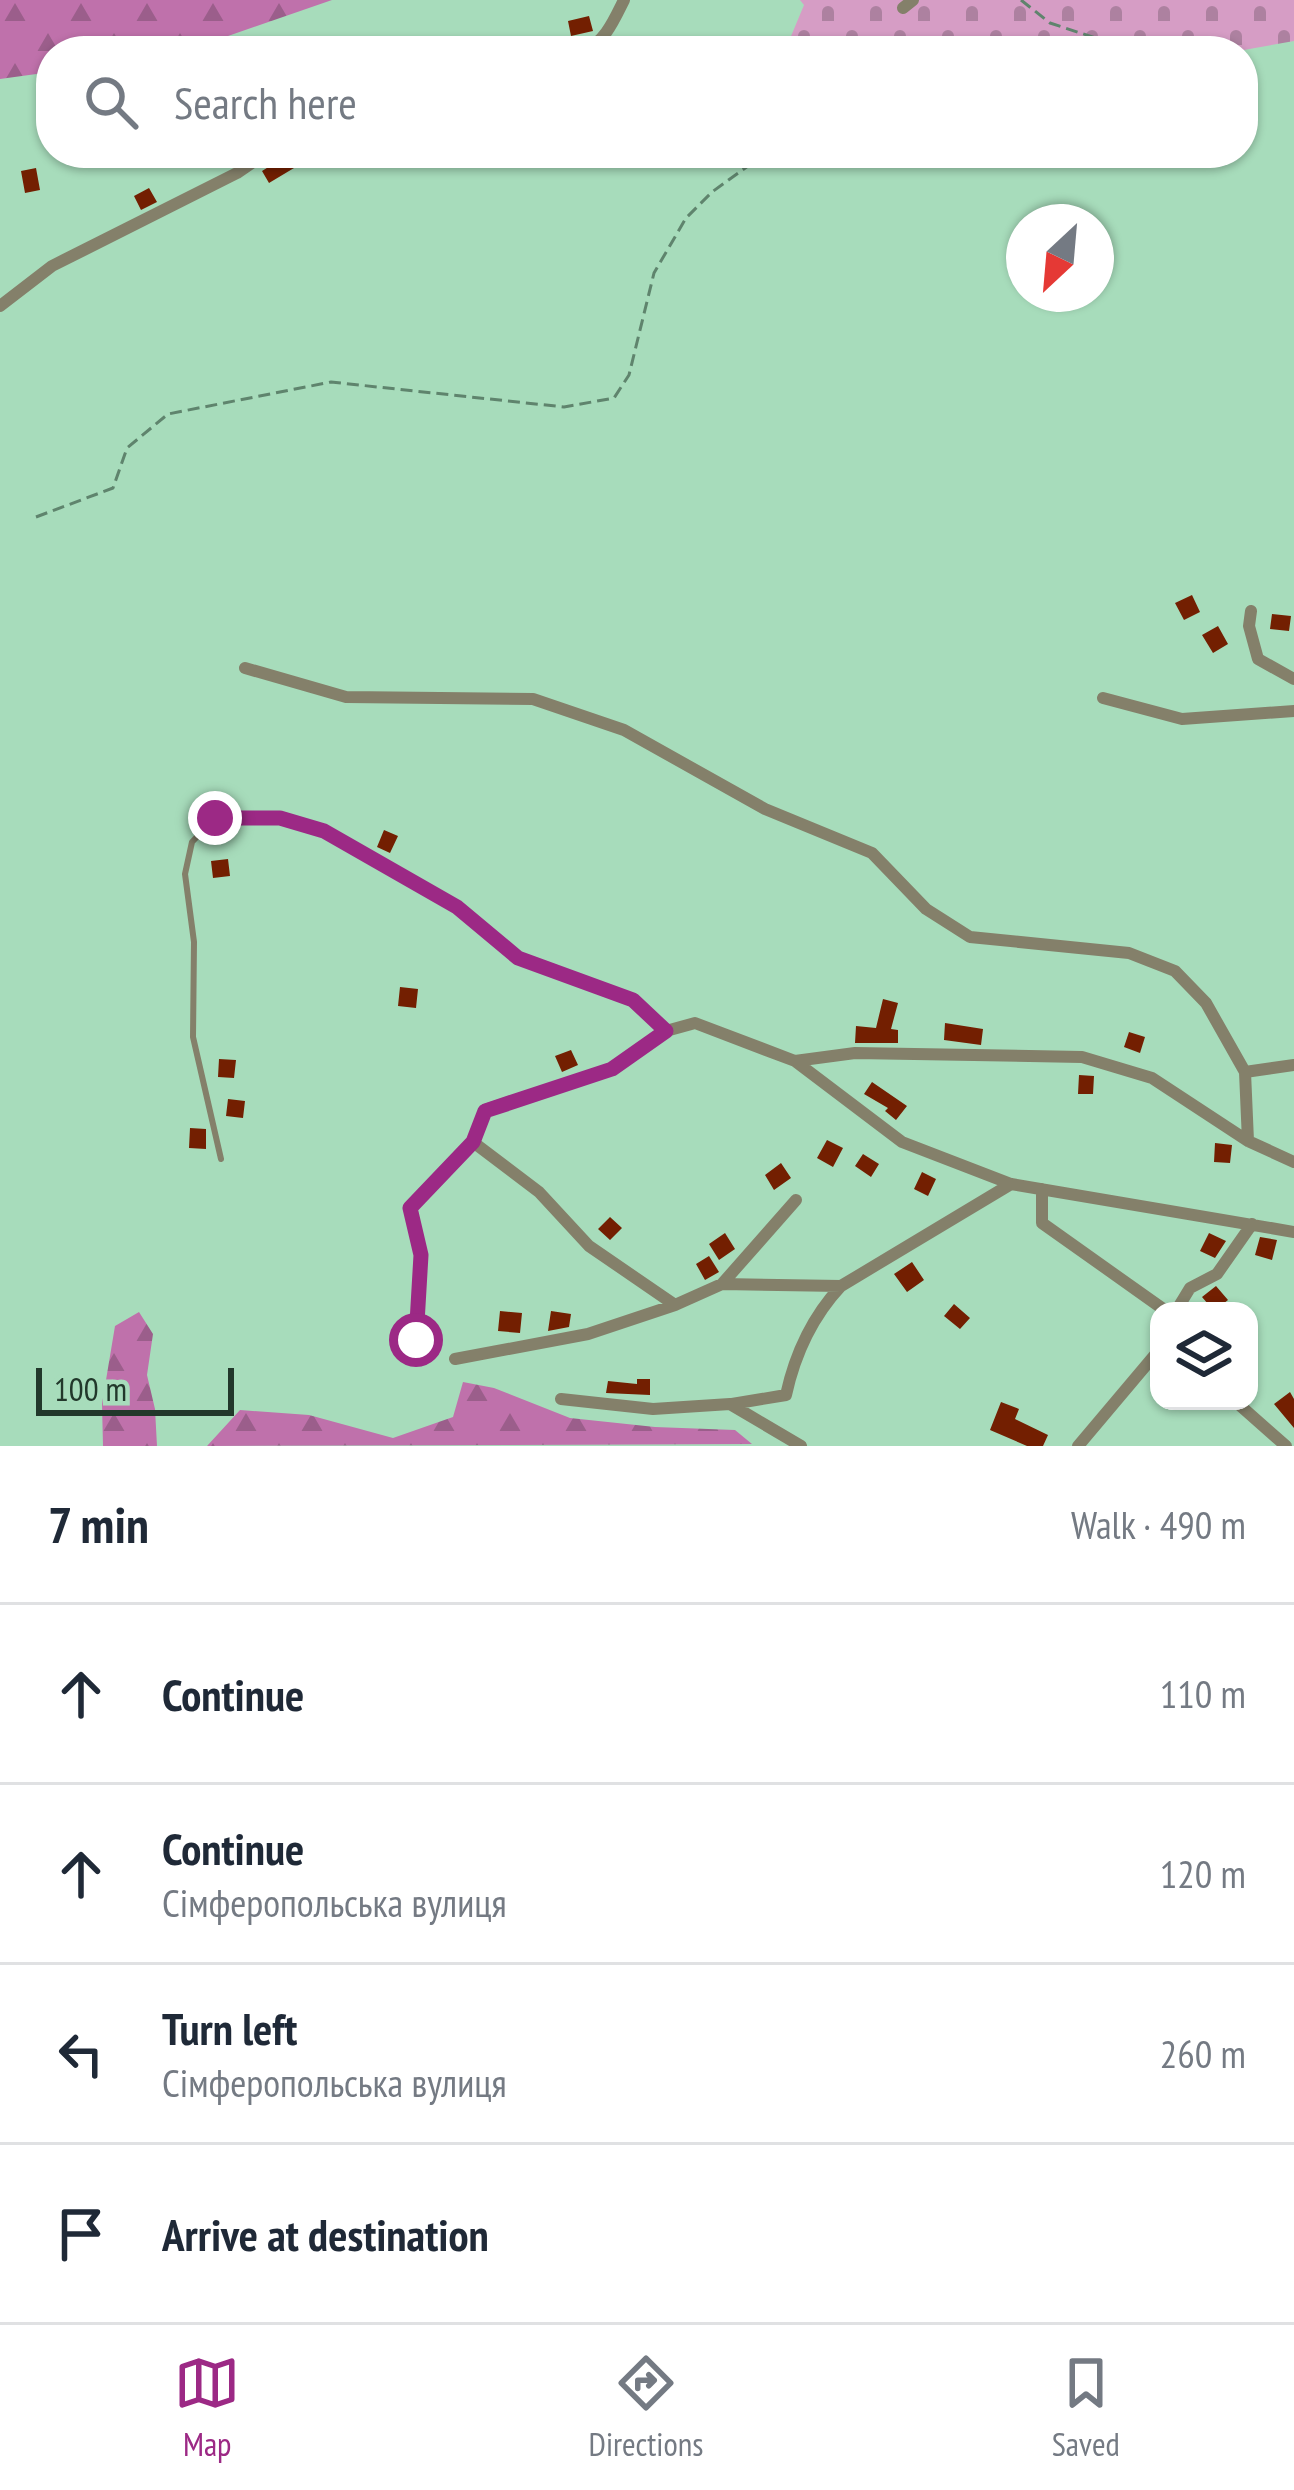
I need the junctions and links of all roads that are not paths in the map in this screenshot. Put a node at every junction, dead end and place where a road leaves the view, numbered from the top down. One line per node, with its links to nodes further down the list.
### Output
1 (624, 0): 2 (street)
2 (603, 36)
3 (244, 168): 4 (street)
4 (0, 305)
5 (1251, 611): 7 (street)
6 (245, 668): 14 (street)
7 (1294, 679)
8 (1103, 698): 9 (street)
9 (1294, 711)
10 (215, 818): 11 (street); 17 (lane)
11 (666, 1031): 12 (street); 16 (street)
12 (796, 1061): 15 (street); 19 (street)
13 (1294, 1065): 14 (street)
14 (1245, 1072): 15 (street)
15 (1248, 1141): 18 (street)
16 (473, 1142): 28 (street); 29 (street)
17 (221, 1159)
18 (1294, 1162)
19 (1011, 1184): 20 (street); 25 (street)
20 (1042, 1189): 22 (street); 26 (street)
21 (796, 1200): 24 (street)
22 (1252, 1224): 23 (street); 27 (street)
23 (1294, 1232)
24 (722, 1284): 25 (street); 28 (street)
25 (842, 1286): 33 (street)
26 (1153, 1302)
27 (1181, 1302)
28 (675, 1305): 30 (street)
29 (416, 1340)
30 (455, 1359)
31 (1150, 1361): 36 (street)
32 (561, 1399): 33 (street)
33 (730, 1404): 35 (street)
34 (1245, 1410): 37 (street)
35 (801, 1446)
36 (1078, 1446)
37 (1284, 1446)

